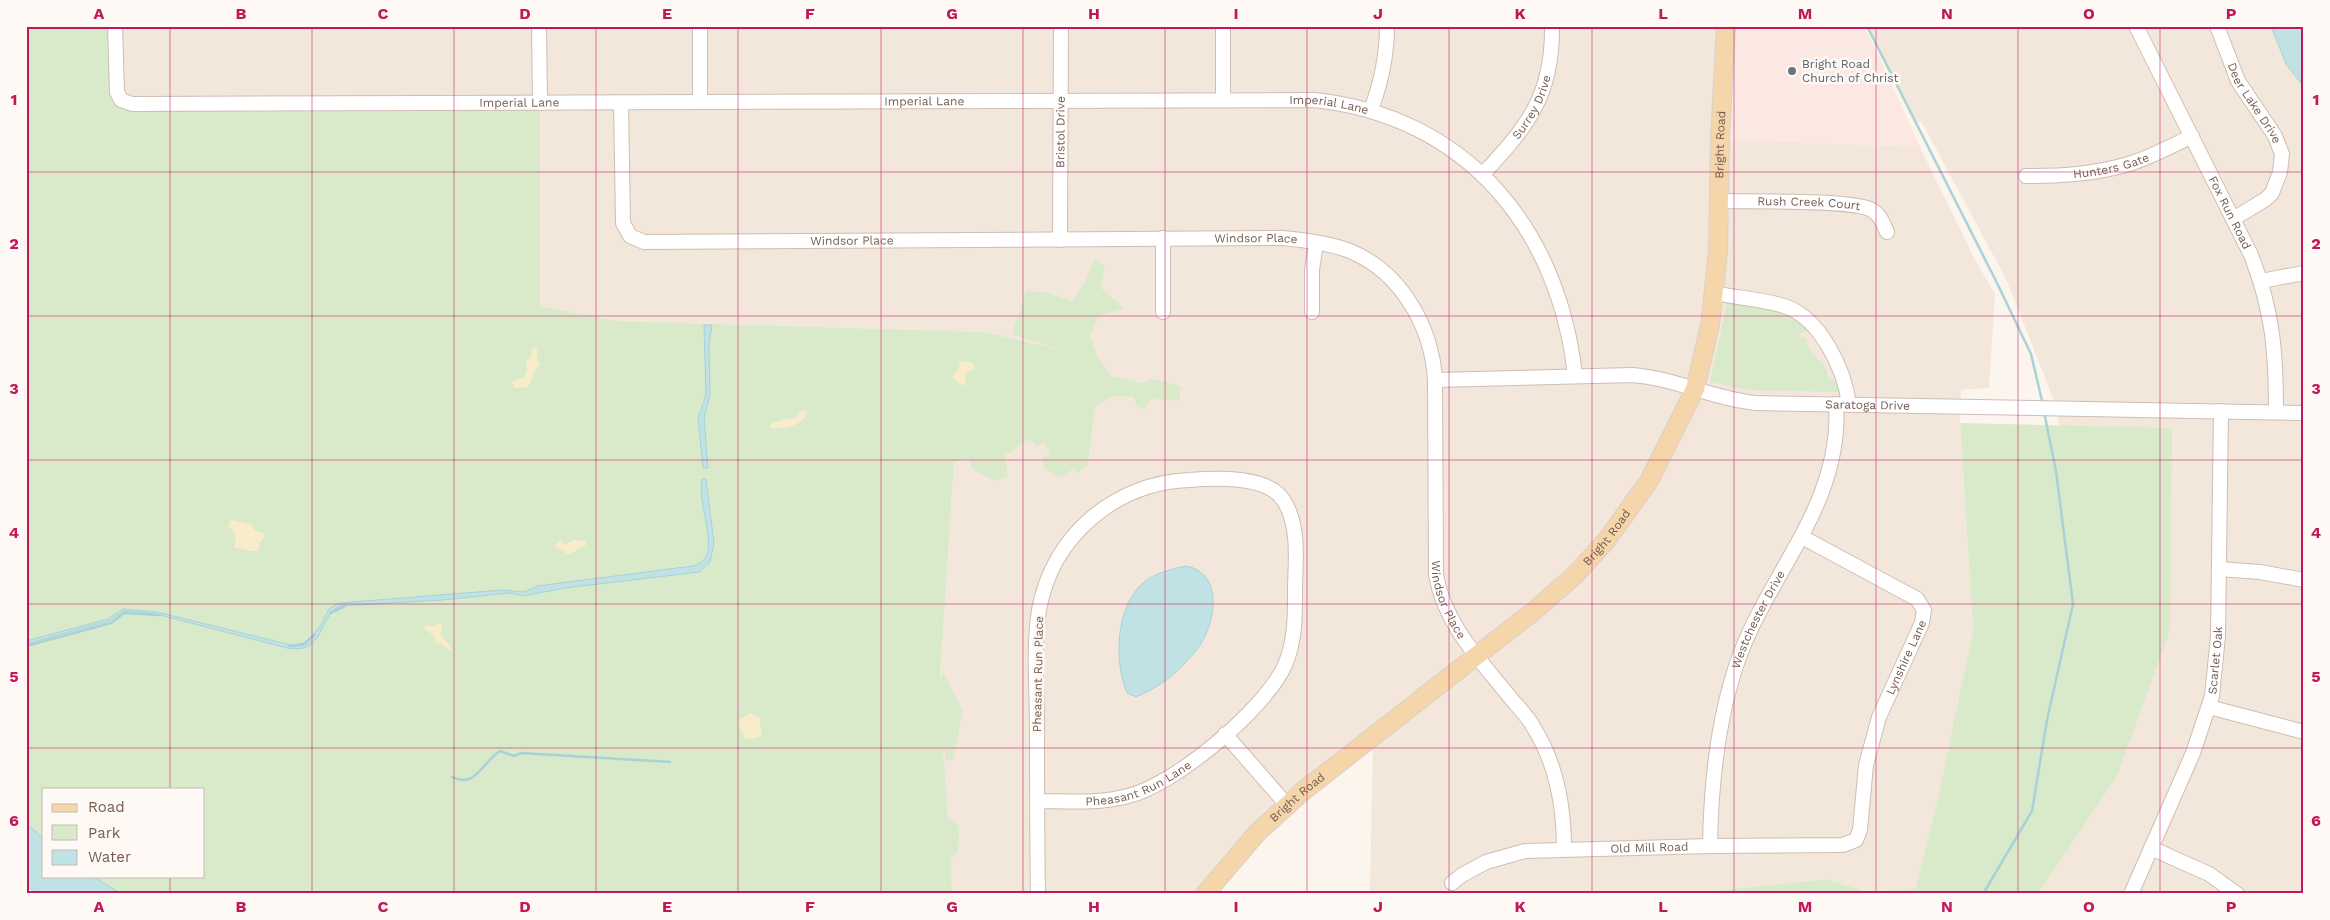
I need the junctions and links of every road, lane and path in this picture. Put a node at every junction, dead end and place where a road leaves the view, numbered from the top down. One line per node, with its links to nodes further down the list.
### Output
1 (115, 26): 14 (street, Imperial Lane)
2 (539, 26): 14 (street)
3 (700, 26): 13 (street)
4 (1061, 26): 12 (street, Bristol Drive)
5 (1223, 26): 11 (street)
6 (1387, 26): 16 (street)
7 (1552, 26): 18 (street, Surrey Drive)
8 (1726, 26): 20 (main road, Bright Road)
9 (2136, 26): 17 (street, Fox Run Road)
10 (2217, 26): 21 (street, Deer Lake Drive)
11 (1223, 100): 12 (street, Imperial Lane); 16 (street, Imperial Lane)
12 (1060, 101): 13 (street, Imperial Lane); 24 (street, Bristol Drive)
13 (700, 102): 15 (street, Imperial Lane)
14 (540, 103): 15 (street, Imperial Lane)
15 (621, 103): 24 (street, Windsor Place)
16 (1371, 110): 18 (street, Imperial Lane)
17 (2192, 136): 19 (street, Hunters Gate); 21 (street, Fox Run Road)
18 (1482, 175): 31 (street, Imperial Lane)
19 (2026, 176)
20 (1719, 201): 22 (street, Rush Creek Court); 28 (main road, Bright Road)
21 (2233, 219): 27 (street, Fox Run Road)
22 (1887, 232)
23 (1163, 238): 24 (street, Windsor Place); 25 (street, Windsor Place); 29 (street)
24 (1060, 240)
25 (1316, 243): 30 (street); 32 (street, Windsor Place)
26 (2304, 273): 27 (street)
27 (2261, 281): 36 (street, Fox Run Road)
28 (1715, 293): 33 (main road, Bright Road); 34 (street, Westchester Drive)
29 (1163, 312)
30 (1312, 312)
31 (1575, 376): 32 (street, Saratoga Drive); 33 (street, Saratoga Drive)
32 (1435, 380): 41 (street, Windsor Place)
33 (1695, 389): 34 (street, Saratoga Drive); 41 (main road, Bright Road)
34 (1842, 405): 35 (street, Saratoga Drive); 38 (street, Westchester Drive)
35 (2221, 412): 36 (street, Saratoga Drive); 39 (street, Scarlet Oak)
36 (2276, 412): 37 (street, Saratoga Drive)
37 (2304, 413)
38 (1802, 537): 47 (street, Lynshire Lane); 48 (street, Westchester Drive)
39 (2219, 569): 40 (street); 42 (street, Scarlet Oak)
40 (2304, 580)
41 (1477, 655): 46 (main road, Bright Road); 50 (street, Windsor Place)
42 (2209, 707): 43 (street); 49 (street, Scarlet Oak)
43 (2304, 732)
44 (1225, 734): 45 (street, Pheasant Run Lane); 45 (street, Pheasant Run Place); 46 (street)
45 (1038, 801): 52 (street, Pheasant Run Place)
46 (1287, 805): 53 (main road, Bright Road)
47 (1853, 842): 48 (street, Old Mill Road)
48 (1710, 846): 50 (street, Old Mill Road)
49 (2151, 848): 54 (street, Scarlet Oak); 55 (street)
50 (1564, 849): 51 (street, Old Mill Road)
51 (1452, 884)
52 (1038, 894)
53 (1205, 894)
54 (2131, 894)
55 (2237, 894)

